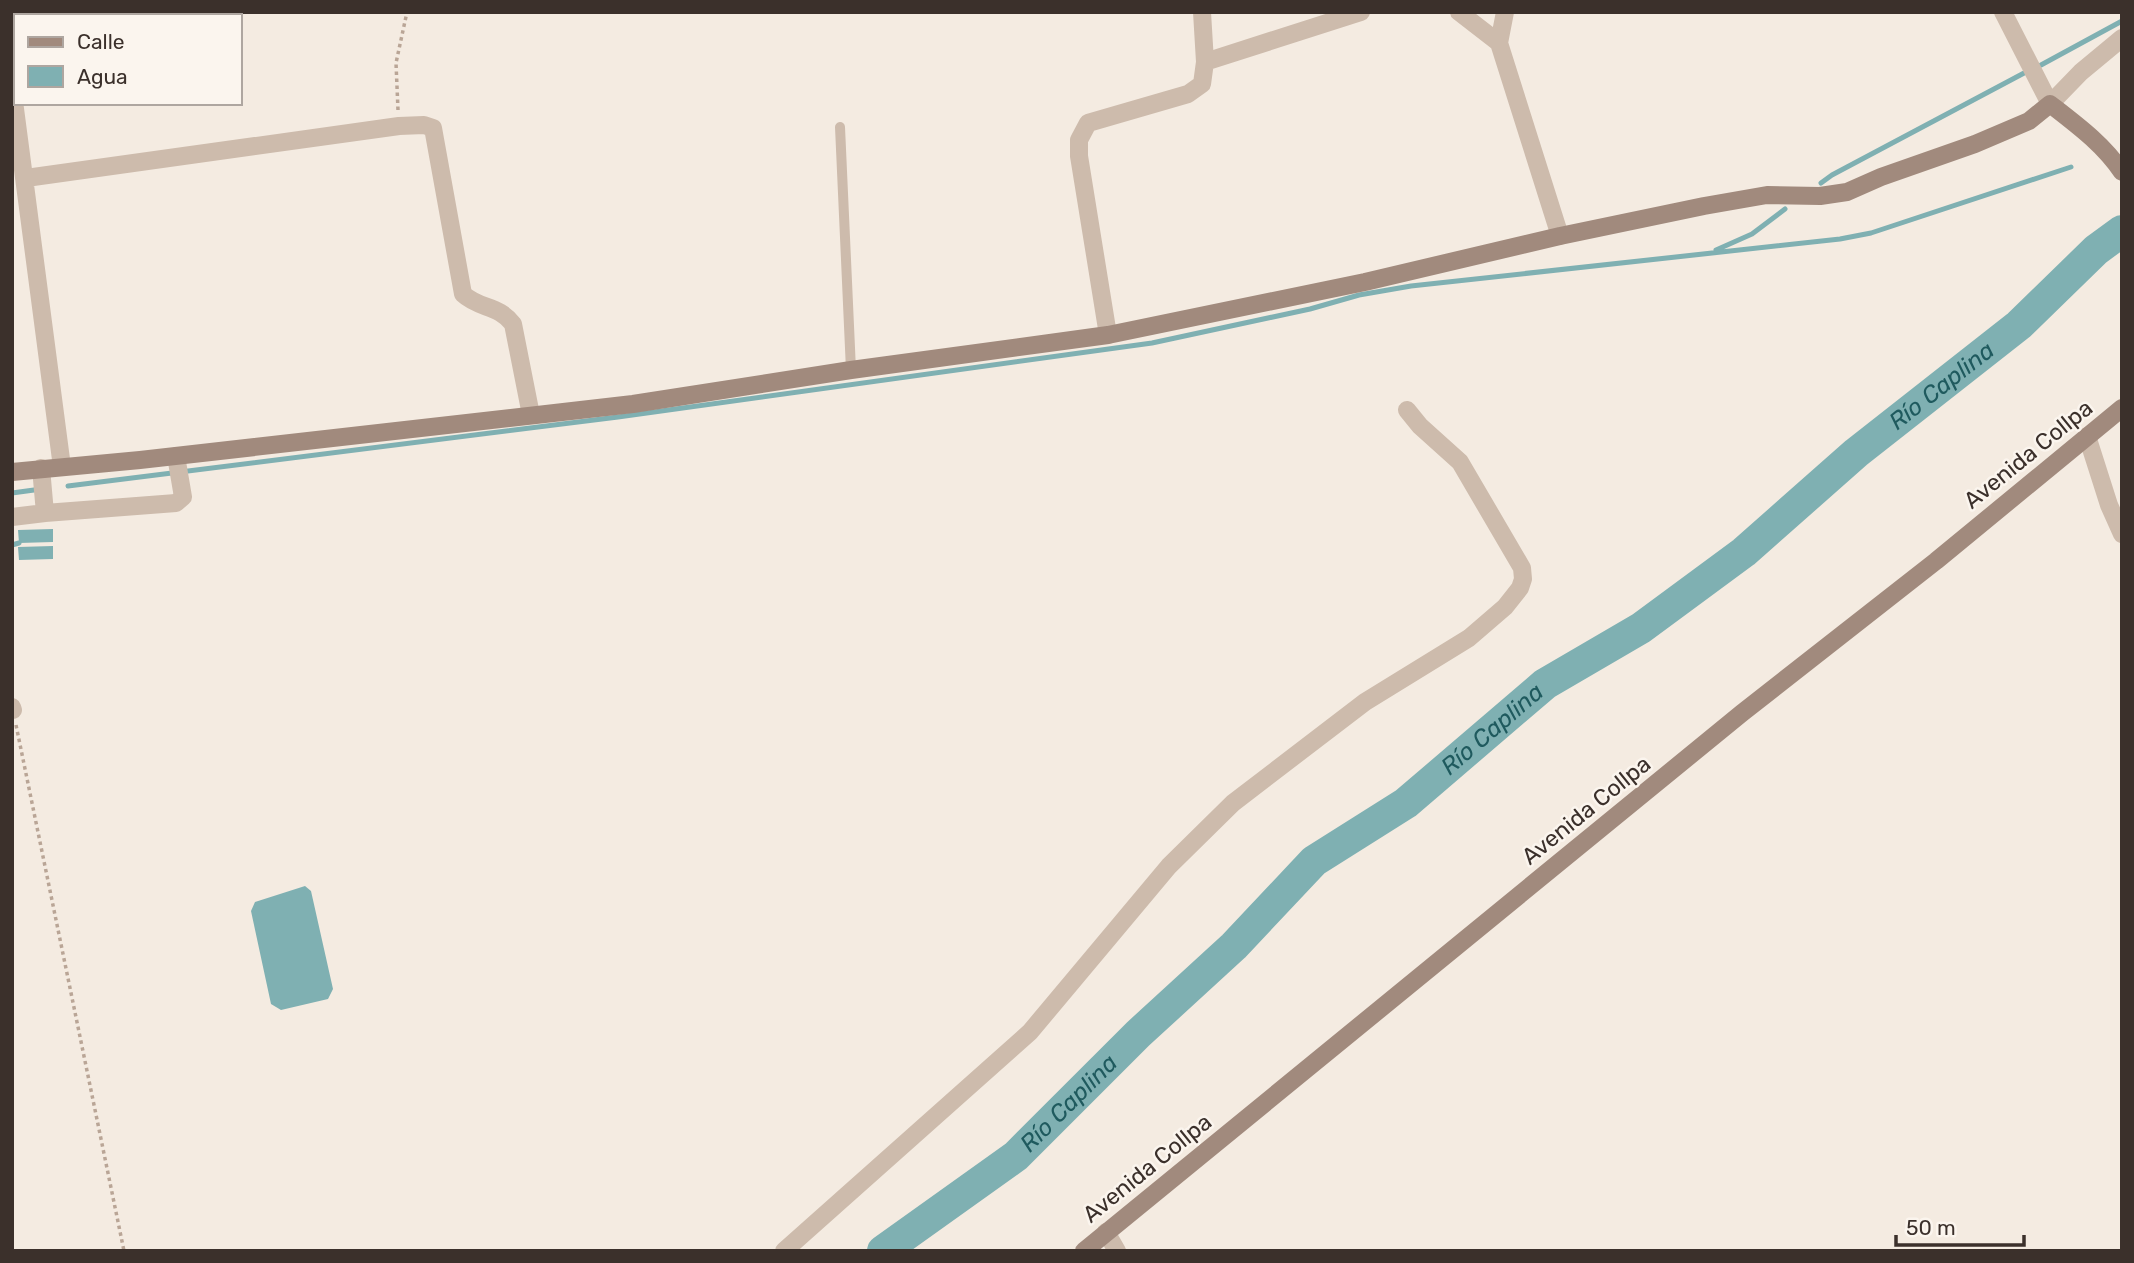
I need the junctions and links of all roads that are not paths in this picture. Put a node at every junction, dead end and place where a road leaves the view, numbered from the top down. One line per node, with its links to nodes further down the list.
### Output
1 (1202, 12): 8 (street)
2 (1361, 12): 8 (street)
3 (1459, 12): 7 (street)
4 (1505, 12): 7 (street)
5 (2003, 12): 9 (street)
6 (2122, 38): 9 (street)
7 (1499, 43): 14 (street)
8 (1205, 62): 15 (street)
9 (2050, 104): 12 (street); 14 (street)
10 (15, 105): 13 (street)
11 (840, 127): 16 (lane)
12 (2122, 172)
13 (26, 178): 19 (street); 21 (street)
14 (1560, 236): 15 (street)
15 (1108, 335): 16 (street)
16 (852, 370): 19 (street)
17 (2122, 408): 20 (street, Avenida Collpa)
18 (1407, 410): 30 (street)
19 (531, 415): 23 (street)
20 (2087, 436): 25 (street); 29 (street, Avenida Collpa)
21 (62, 467): 22 (street); 23 (street)
22 (41, 468): 24 (street); 26 (street)
23 (178, 470): 26 (street)
24 (12, 471)
25 (2115, 501): 28 (street)
26 (45, 513): 27 (street)
27 (12, 517)
28 (2122, 534)
29 (1106, 1232): 31 (street, Avenida Collpa); 32 (street)
30 (784, 1251)
31 (1084, 1251)
32 (1117, 1251)

